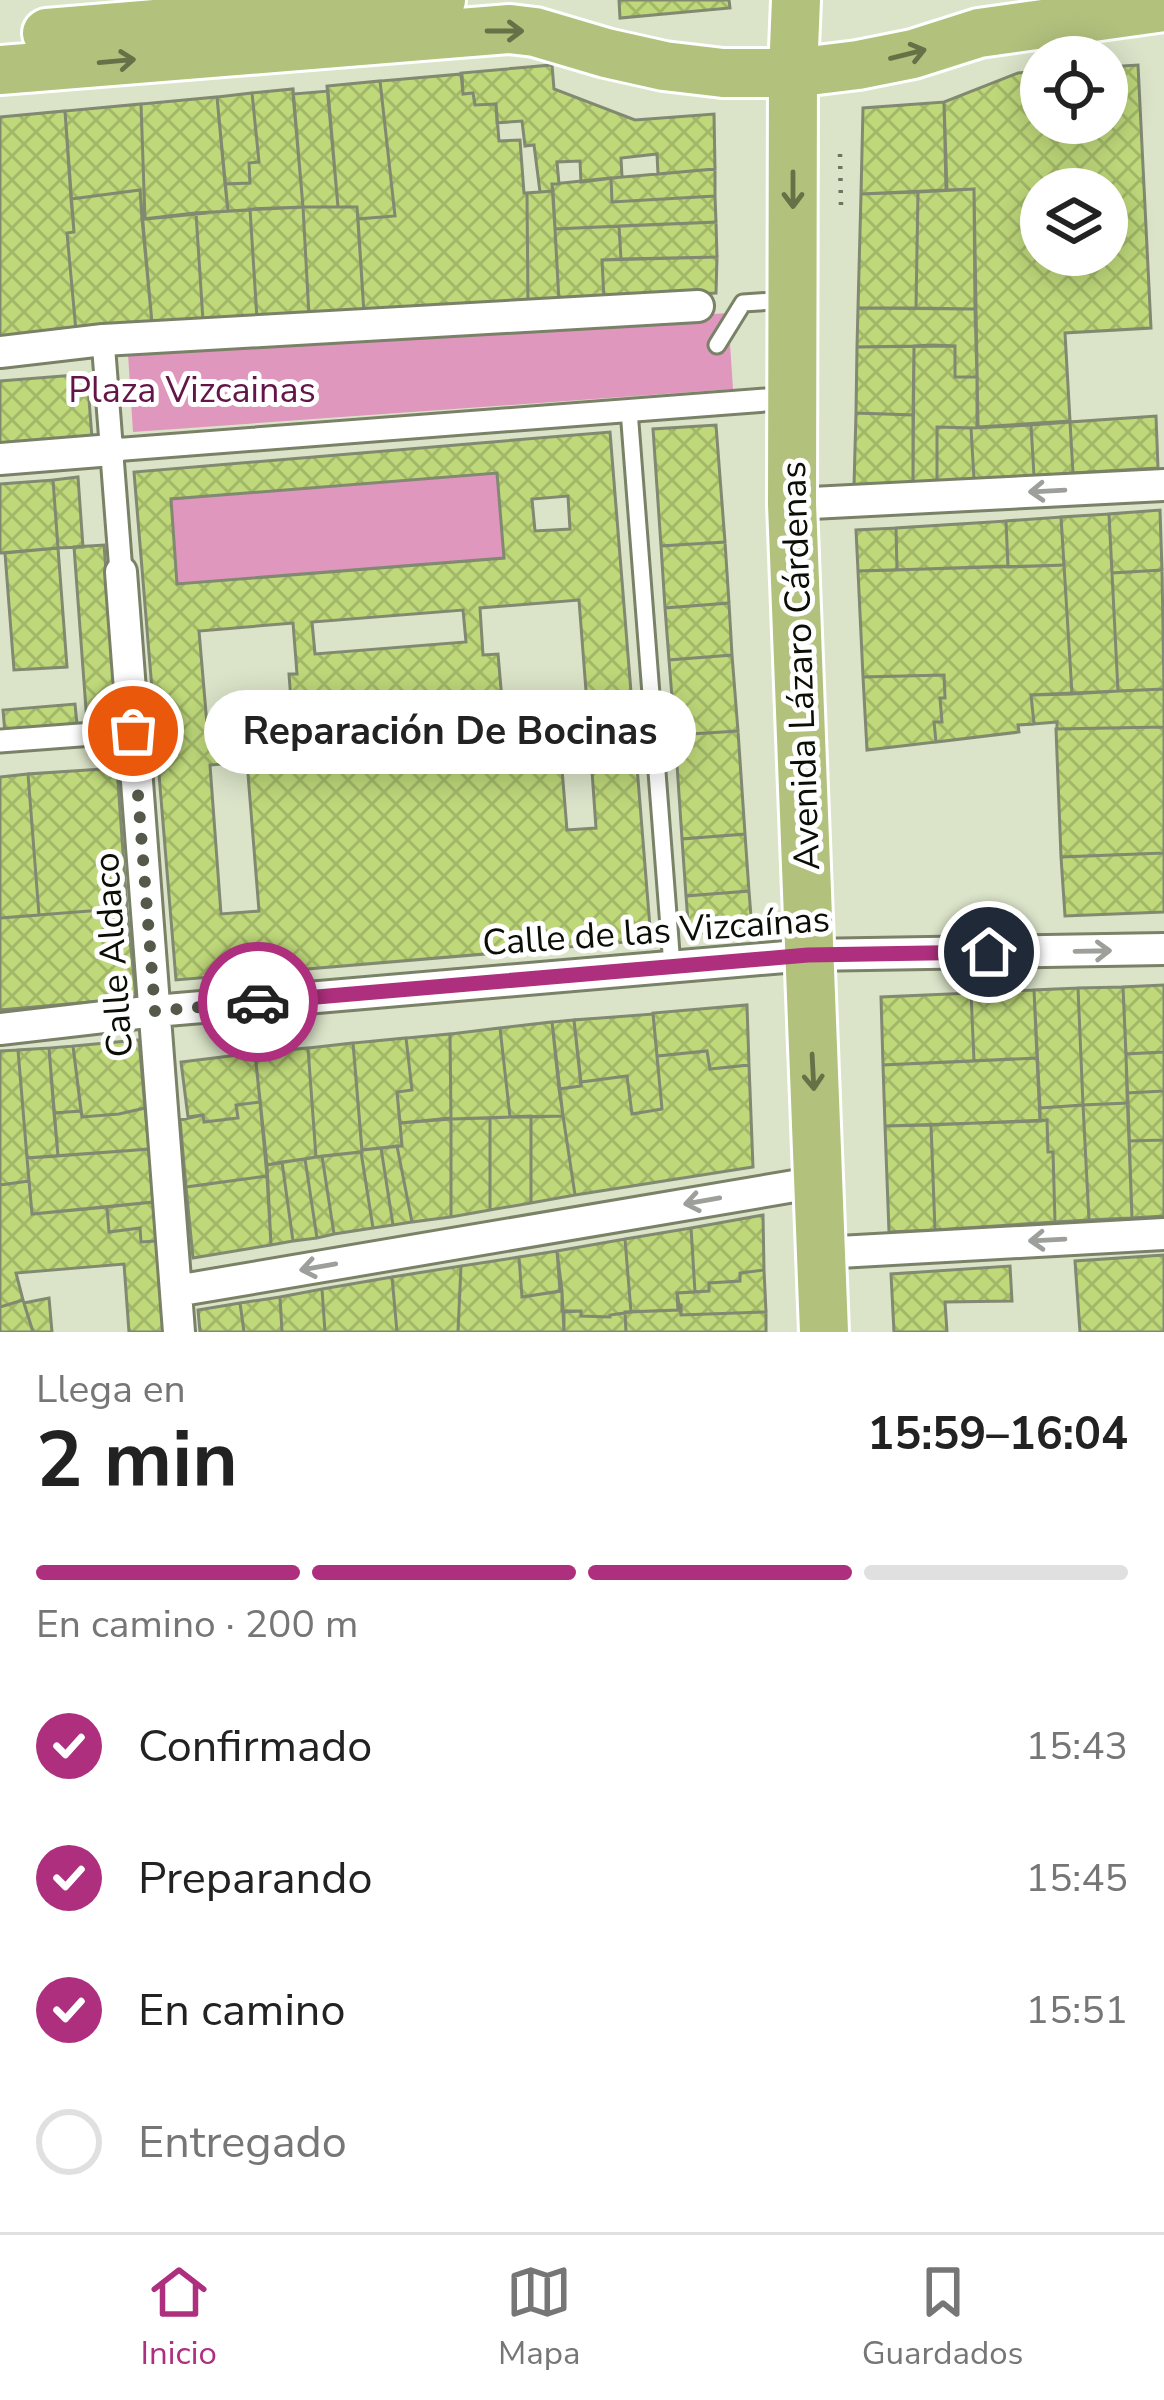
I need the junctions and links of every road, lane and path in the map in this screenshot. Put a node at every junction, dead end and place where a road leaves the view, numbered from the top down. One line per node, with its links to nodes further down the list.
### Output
1 (796, 0): 7 (main road, Avenida Lázaro Cárdenas)
2 (418, 1): 4 (main road)
3 (1164, 7): 7 (main road, one-way to 3)
4 (130, 13): 5 (main road)
5 (0, 37)
6 (0, 70): 7 (main road, one-way to 7)
7 (793, 73): 10 (main road, Avenida Lázaro Cárdenas, one-way to 10)
8 (840, 154): 9 (path)
9 (841, 206)
10 (792, 300): 13 (lane); 15 (main road, Avenida Lázaro Cárdenas)
11 (698, 306): 12 (street)
12 (103, 340): 14 (street); 17 (street)
13 (718, 345)
14 (0, 352)
15 (792, 398): 16 (street); 20 (main road, Avenida Lázaro Cárdenas)
16 (629, 410): 17 (street); 26 (lane)
17 (112, 450): 18 (street); 21 (street)
18 (0, 459)
19 (1164, 484): 20 (street, one-way to 20)
20 (792, 504): 25 (main road, Avenida Lázaro Cárdenas)
21 (121, 572): 22 (street, Calle Aldaco)
22 (133, 731): 23 (street); 27 (street, Calle Aldaco)
23 (0, 741)
24 (1164, 950): 25 (street, Calle de las Vizcaínas, one-way to 24)
25 (808, 955): 26 (street, Calle de las Vizcaínas); 29 (main road, Avenida Lázaro Cárdenas, one-way to 29)
26 (672, 966): 27 (street, Calle de las Vizcaínas)
27 (155, 1011): 28 (street, Calle de las Vizcaínas); 32 (street, Calle Aldaco)
28 (0, 1029)
29 (818, 1182): 31 (main road, Avenida Lázaro Cárdenas); 32 (street, one-way to 32)
30 (1164, 1234): 31 (street, one-way to 31)
31 (821, 1253): 34 (main road, Avenida Lázaro Cárdenas)
32 (176, 1291): 33 (street, Calle Aldaco)
33 (179, 1332)
34 (824, 1332)

